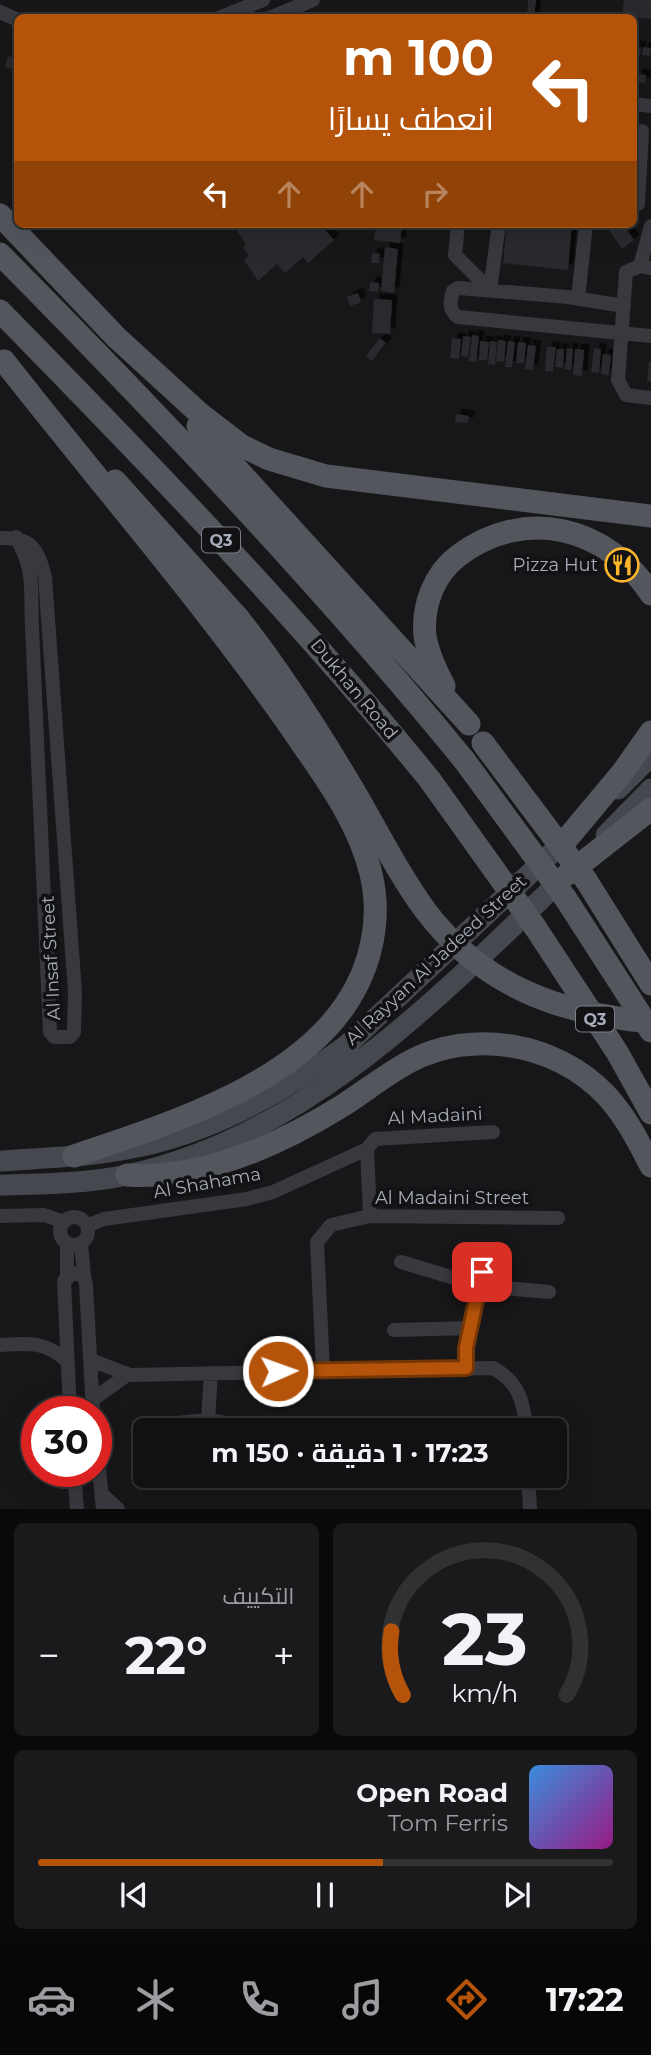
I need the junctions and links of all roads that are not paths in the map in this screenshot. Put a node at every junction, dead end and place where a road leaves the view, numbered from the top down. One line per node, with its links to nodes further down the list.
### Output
1 (262, 0): 3 (street)
2 (313, 0): 4 (street)
3 (229, 14)
4 (279, 14)
5 (642, 131): 6 (street)
6 (641, 204)
7 (0, 215): 20 (main road)
8 (651, 226): 13 (street)
9 (458, 228): 14 (street)
10 (498, 228): 14 (street)
11 (586, 228): 15 (street)
12 (0, 254): 37 (main road, bridge)
13 (645, 267): 16 (street)
14 (490, 290): 15 (street); 18 (street)
15 (578, 299): 16 (street)
16 (624, 306): 18 (street)
17 (0, 312): 38 (main road, Dukhan Road / Q3, bridge)
18 (621, 333): 19 (street); 22 (street)
19 (651, 336)
20 (116, 337): 23 (main road); 27 (main road)
21 (2, 359): 36 (main road, bridge); 41 (main road)
22 (651, 398)
23 (651, 516)
24 (16, 537): 24 (street, Al Insaf Street); 25 (street)
25 (0, 538)
26 (651, 594): 27 (main road)
27 (469, 724): 33 (main road, bridge)
28 (651, 732): 32 (main road)
29 (651, 756): 32 (main road, Al Rayyan Al Jadeed Street)
30 (651, 789): 33 (main road, Al Rayyan Al Jadeed Street)
31 (651, 809): 33 (main road)
32 (566, 840): 41 (main road, Al Rayyan Al Jadeed Street)
33 (582, 880): 34 (main road); 35 (main road); 44 (main road, Al Rayyan Al Jadeed Street)
34 (651, 954)
35 (651, 984)
36 (651, 1022)
37 (651, 1031)
38 (651, 1113)
39 (493, 1132): 40 (street, Al Madaini)
40 (367, 1149): 47 (street); 50 (street, Al Shahama)
41 (74, 1156): 42 (main road, Al Rayyan Al Jadeed Street)
42 (0, 1161)
43 (651, 1166): 44 (main road)
44 (127, 1175): 45 (main road, Al Rayyan Al Jadeed Street)
45 (0, 1185)
46 (0, 1216): 49 (street)
47 (370, 1216): 48 (street, Al Madaini Street); 66 (street, Al Madaini Street)
48 (558, 1218)
49 (64, 1222): 50 (street); 51 (street)
50 (87, 1226): 51 (street)
51 (74, 1243): 54 (street); 55 (street)
52 (483, 1257): 56 (street)
53 (401, 1262): 56 (street)
54 (67, 1276): 55 (street); 58 (street)
55 (84, 1276): 63 (street)
56 (481, 1286): 57 (street); 59 (street)
57 (549, 1292)
58 (66, 1325): 61 (street); 64 (street)
59 (472, 1328): 60 (street); 65 (street)
60 (394, 1330)
61 (36, 1343): 62 (street); 64 (street)
62 (0, 1345)
63 (90, 1360): 68 (street); 70 (street)
64 (67, 1361): 69 (street)
65 (466, 1368): 66 (street); 73 (street)
66 (323, 1370): 67 (street)
67 (211, 1373): 68 (street); 72 (street)
68 (127, 1375): 71 (street)
69 (69, 1396)
70 (92, 1396)
71 (104, 1396)
72 (208, 1418)
73 (526, 1418)
74 (75, 1487): 78 (street)
75 (101, 1487): 77 (street)
76 (529, 1488): 81 (street)
77 (102, 1494): 79 (street); 80 (street)
78 (76, 1509)
79 (103, 1509)
80 (118, 1509)
81 (530, 1509)

